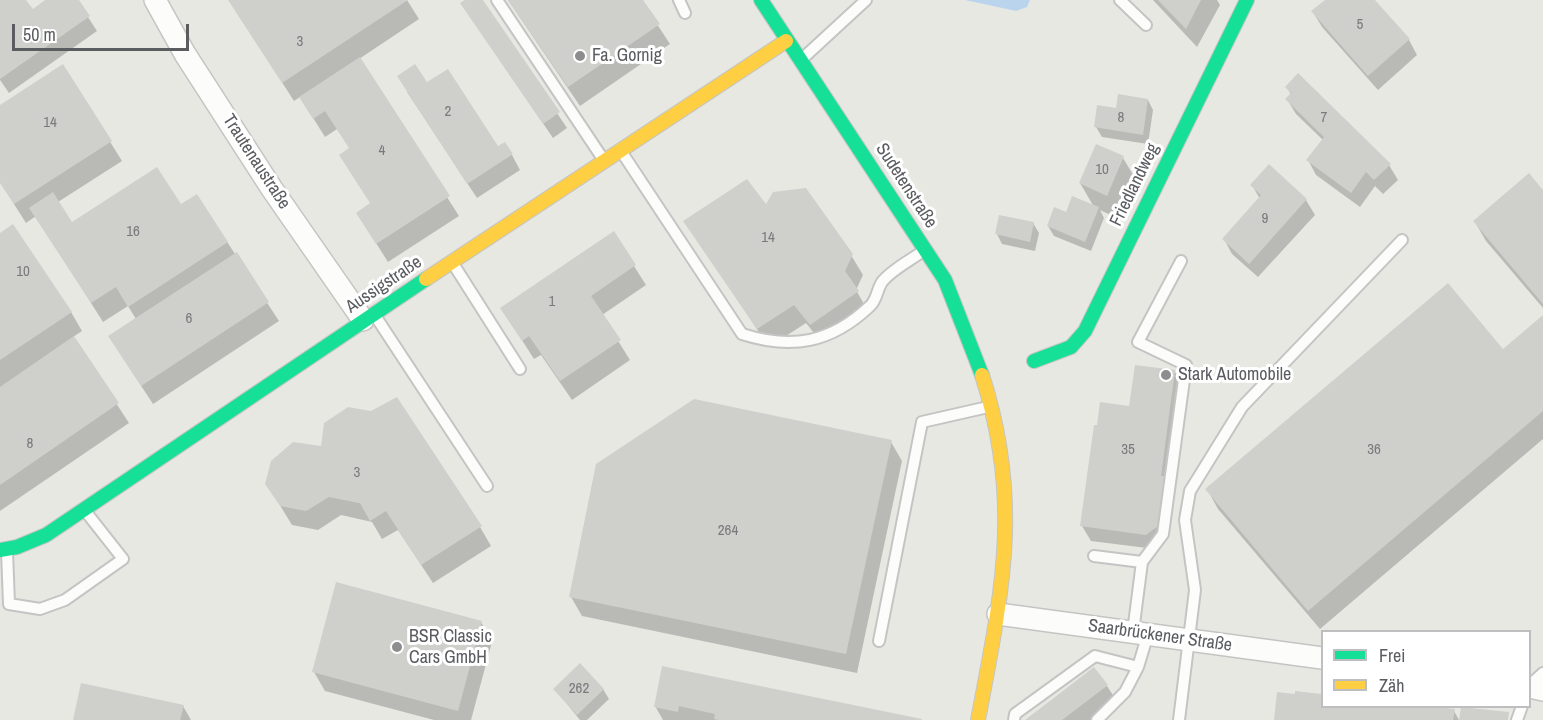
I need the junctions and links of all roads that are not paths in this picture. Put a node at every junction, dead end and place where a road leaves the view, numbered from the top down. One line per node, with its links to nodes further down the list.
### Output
1 (155, 0): 18 (street, Trautenaustraße)
2 (497, 0): 13 (lane)
3 (679, 0): 8 (lane)
4 (761, 0): 10 (street, Sudetenstraße)
5 (866, 0): 11 (lane)
6 (1120, 0): 9 (lane)
7 (1246, 0): 19 (street, Friedlandweg)
8 (685, 13)
9 (1146, 25)
10 (786, 41): 11 (street, Sudetenstraße); 12 (street, Aussigstraße)
11 (800, 62): 15 (street, Sudetenstraße)
12 (620, 150): 13 (street, Aussigstraße); 15 (lane)
13 (604, 161): 17 (street, Aussigstraße)
14 (1402, 240): 29 (lane)
15 (925, 249): 21 (street, Sudetenstraße)
16 (1181, 261): 26 (lane)
17 (452, 262): 18 (street, Aussigstraße); 20 (lane)
18 (368, 317): 22 (lane); 23 (street, Aussigstraße)
19 (1034, 361)
20 (520, 369)
21 (993, 406): 27 (street); 30 (lane)
22 (487, 486)
23 (84, 509): 24 (street, Aussigstraße); 24 (lane)
24 (4, 549)
25 (1094, 556): 26 (lane)
26 (1142, 562): 28 (lane)
27 (998, 614): 28 (street, Saarbrückener Straße); 35 (street)
28 (1141, 633): 29 (street, Saarbrückener Straße); 32 (lane)
29 (1187, 640): 31 (street, Saarbrückener Straße); 38 (lane)
30 (879, 641)
31 (1321, 658)
32 (1138, 667): 36 (lane); 37 (lane)
33 (1543, 674): 34 (lane)
34 (1531, 685)
35 (978, 720)
36 (1014, 720)
37 (1097, 720)
38 (1179, 720)

